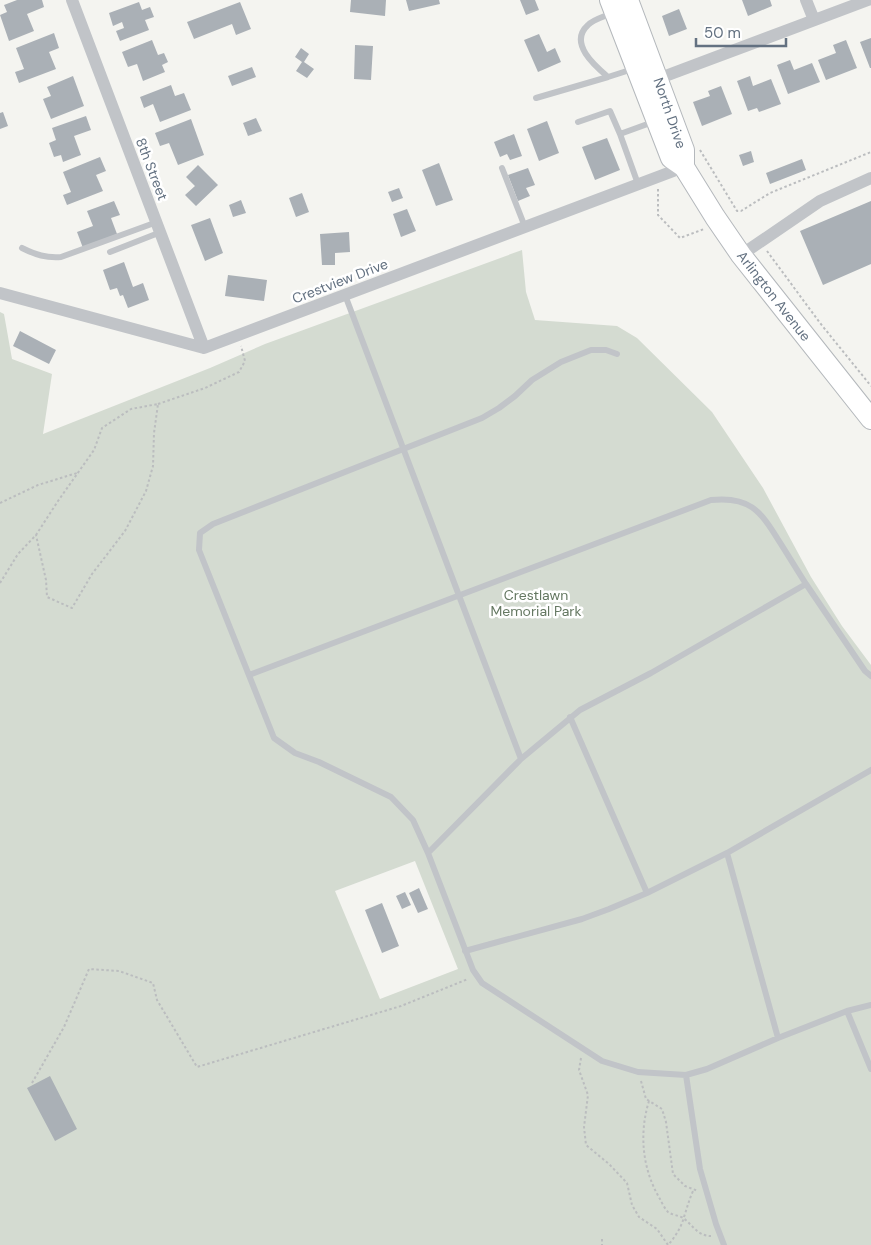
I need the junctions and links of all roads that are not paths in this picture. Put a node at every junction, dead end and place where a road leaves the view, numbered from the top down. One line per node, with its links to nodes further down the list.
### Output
1 (72, 0): 16 (street, 8th Street)
2 (806, 0): 5 (street)
3 (868, 0): 5 (street)
4 (618, 4): 6 (lane); 7 (main road, North Drive)
5 (814, 20): 7 (street)
6 (608, 77): 7 (lane); 8 (lane)
7 (646, 77): 9 (main road, North Drive); 12 (main road, North Drive)
8 (536, 98)
9 (657, 120): 11 (lane); 12 (main road, North Drive)
10 (578, 122): 11 (lane)
11 (620, 134): 15 (lane)
12 (684, 167): 15 (street, Crestview Drive); 20 (main road, Arlington Avenue)
13 (502, 168): 17 (lane)
14 (871, 178): 20 (street)
15 (638, 184): 17 (street, Crestview Drive)
16 (159, 227): 18 (lane); 19 (lane); 23 (street, 8th Street)
17 (526, 227): 22 (street, Crestview Drive)
18 (22, 248)
19 (110, 252)
20 (742, 254): 25 (main road, Arlington Avenue)
21 (0, 293): 23 (street)
22 (346, 295): 23 (street, Crestview Drive); 26 (lane)
23 (204, 348)
24 (617, 354): 26 (lane)
25 (871, 419)
26 (404, 450): 28 (lane); 29 (lane)
27 (806, 584): 28 (lane); 30 (lane); 31 (lane)
28 (459, 594): 29 (lane); 32 (lane)
29 (249, 675): 34 (lane)
30 (871, 676)
31 (570, 717): 32 (lane); 36 (lane)
32 (521, 759): 34 (lane)
33 (871, 770): 35 (lane)
34 (428, 853): 37 (lane)
35 (727, 854): 36 (lane); 40 (lane)
36 (647, 892): 37 (lane)
37 (466, 951): 42 (lane)
38 (871, 1005): 39 (lane)
39 (848, 1011): 40 (lane); 41 (lane)
40 (778, 1038): 42 (lane)
41 (871, 1069)
42 (686, 1075): 43 (lane)
43 (724, 1245)

